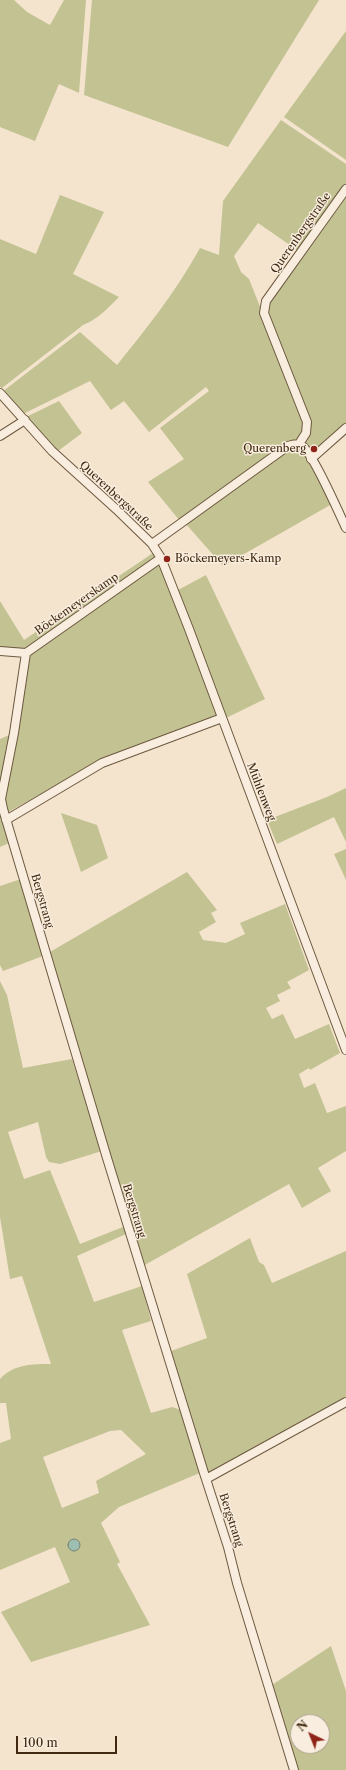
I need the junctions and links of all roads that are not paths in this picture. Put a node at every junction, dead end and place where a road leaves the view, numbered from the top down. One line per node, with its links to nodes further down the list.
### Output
1 (346, 189): 6 (street, Querenbergstraße)
2 (0, 392): 3 (street, Querenbergstraße)
3 (25, 420): 5 (street); 9 (street, Querenbergstraße)
4 (346, 428): 7 (street)
5 (0, 436)
6 (298, 444): 7 (street); 9 (street, Querenbergstraße)
7 (311, 459): 8 (street)
8 (346, 528)
9 (152, 544): 10 (street, Mühlenweg)
10 (161, 558): 12 (street, Böckemeyerskamp); 13 (street, Mühlenweg)
11 (0, 651): 12 (street)
12 (26, 653): 14 (street, Bergstrang)
13 (222, 718): 14 (street); 15 (street, Mühlenweg)
14 (6, 820): 17 (street, Bergstrang)
15 (346, 1050)
16 (346, 1402): 17 (street)
17 (206, 1479): 18 (street, Bergstrang)
18 (294, 1770)

